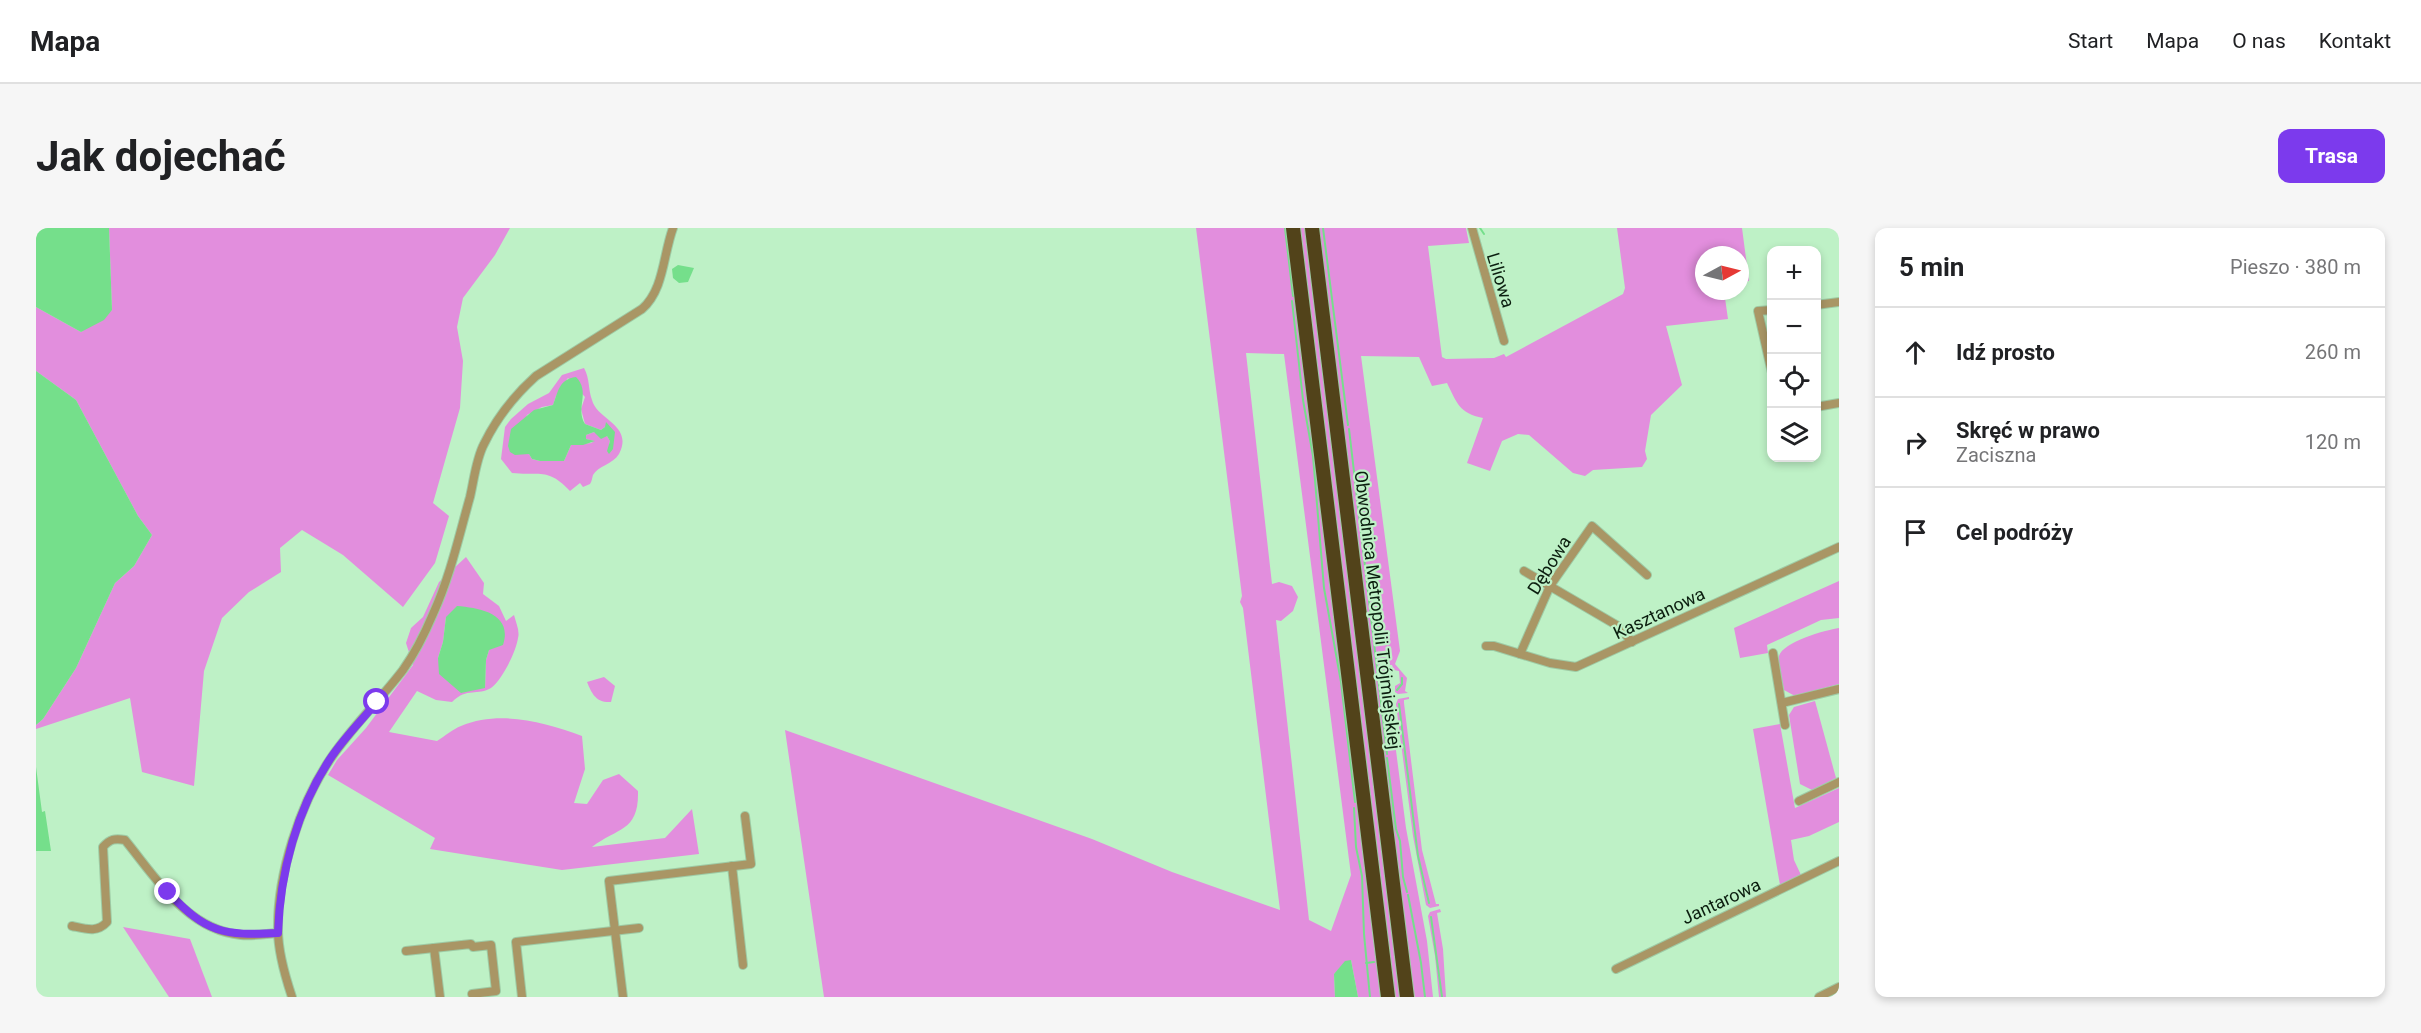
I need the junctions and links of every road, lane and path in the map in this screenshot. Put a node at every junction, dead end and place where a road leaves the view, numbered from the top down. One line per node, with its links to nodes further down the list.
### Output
1 (673, 228): 31 (street)
2 (1293, 228): 42 (highway, Obwodnica Metropolii Trójmiejskiej)
3 (1312, 228): 43 (highway, Obwodnica Metropolii Trójmiejskiej)
4 (1472, 228): 8 (street, Liliowa)
5 (1839, 302): 6 (street)
6 (1821, 304)
7 (1767, 310): 9 (street)
8 (1504, 341)
9 (1767, 351)
10 (1839, 403): 11 (street)
11 (1821, 406)
12 (1839, 547): 16 (street, Kasztanowa)
13 (1524, 571): 15 (street)
14 (1647, 575): 15 (street, Dębowa)
15 (1550, 586): 16 (street); 19 (street, Dębowa)
16 (1632, 642): 19 (street, Kasztanowa)
17 (1486, 646): 19 (street, Kasztanowa)
18 (1773, 653): 21 (street)
19 (1520, 654)
20 (1839, 690): 21 (street)
21 (1782, 703): 22 (street)
22 (1785, 725)
23 (1839, 782): 24 (street)
24 (1799, 801)
25 (745, 816): 27 (street)
26 (1839, 861): 35 (street, Jantarowa)
27 (732, 866): 30 (street); 34 (street)
28 (72, 926): 31 (street)
29 (639, 928): 30 (street)
30 (615, 931): 40 (street); 41 (street)
31 (278, 933): 38 (street)
32 (434, 948): 33 (street); 37 (street); 39 (street)
33 (406, 951)
34 (743, 965)
35 (1616, 969)
36 (1839, 987): 44 (street)
37 (472, 994)
38 (292, 997)
39 (440, 997)
40 (522, 997)
41 (622, 997)
42 (1388, 997)
43 (1407, 997)
44 (1819, 997)

